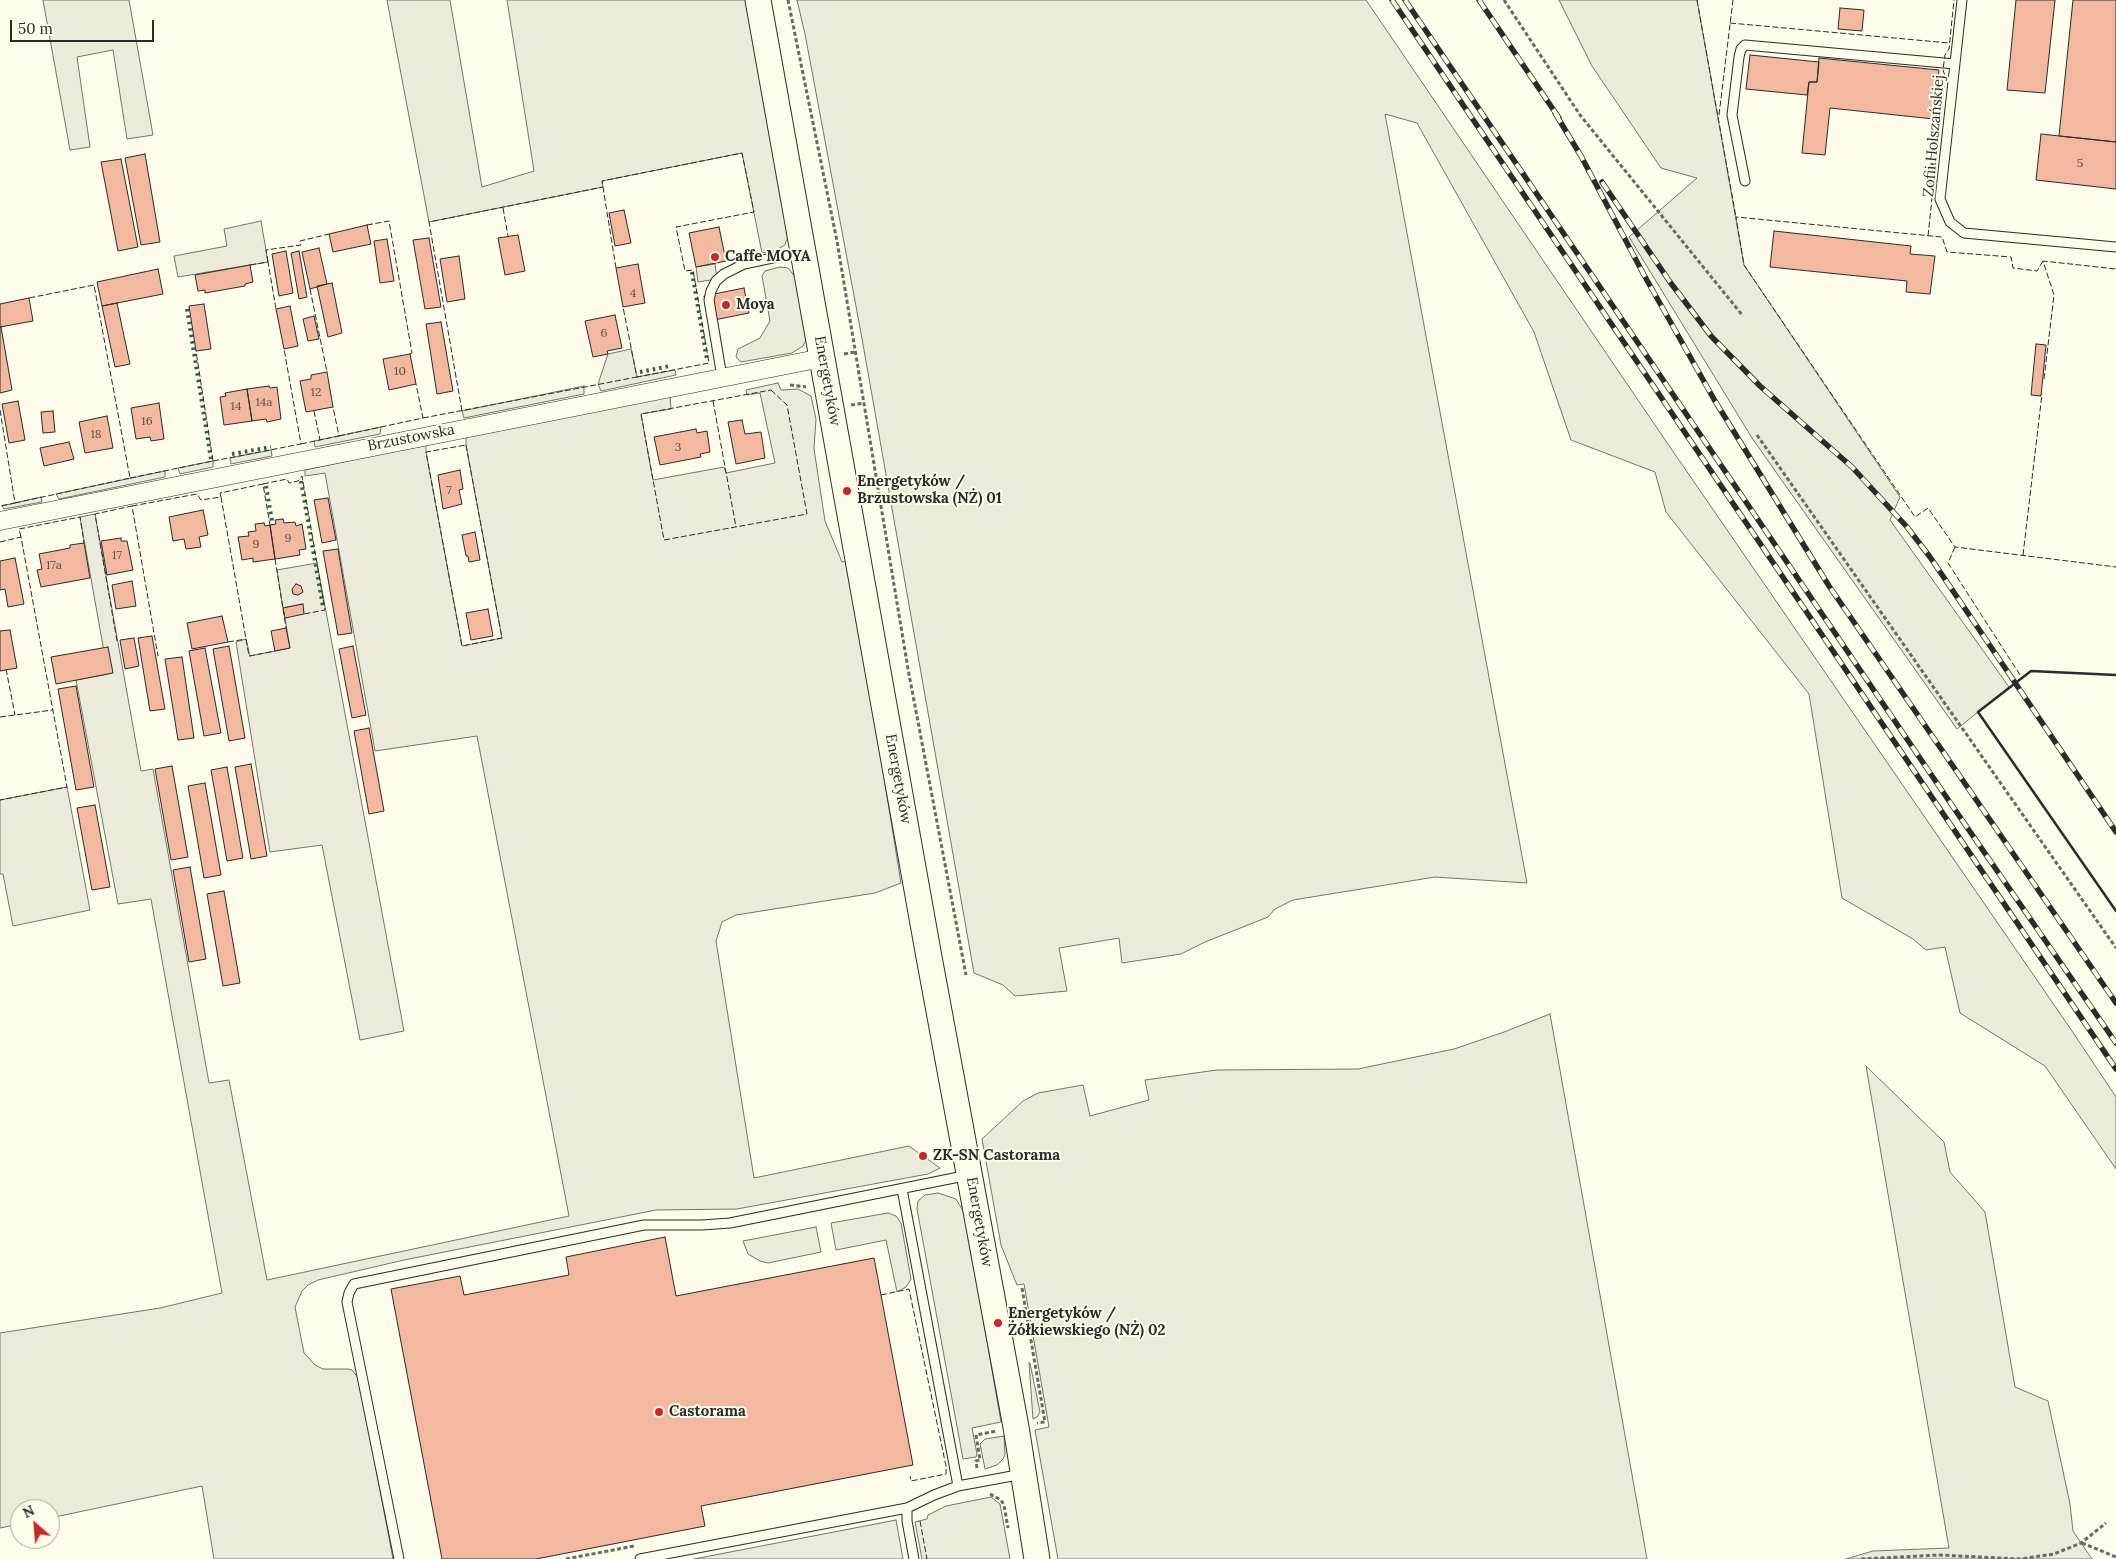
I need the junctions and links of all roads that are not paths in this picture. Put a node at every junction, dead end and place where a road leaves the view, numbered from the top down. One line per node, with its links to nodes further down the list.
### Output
1 (758, 0): 6 (main road, Energetyków)
2 (1962, 0): 3 (lane, Zofii Holszańskiej)
3 (1955, 64): 4 (lane); 5 (lane, Zofii Holszańskiej)
4 (1745, 181)
5 (2116, 247)
6 (804, 252): 7 (main road, Energetyków); 8 (lane)
7 (822, 358): 8 (street, Brzustowska); 10 (main road, Energetyków)
8 (722, 377): 9 (street, Brzustowska)
9 (0, 521)
10 (970, 1175): 11 (lane); 12 (main road, Energetyków)
11 (902, 1189): 13 (lane); 15 (lane)
12 (1023, 1474): 13 (lane); 18 (main road, Energetyków)
13 (958, 1486): 14 (lane)
14 (907, 1508): 16 (lane); 17 (lane)
15 (399, 1559)
16 (640, 1559)
17 (914, 1559)
18 (1037, 1559)

